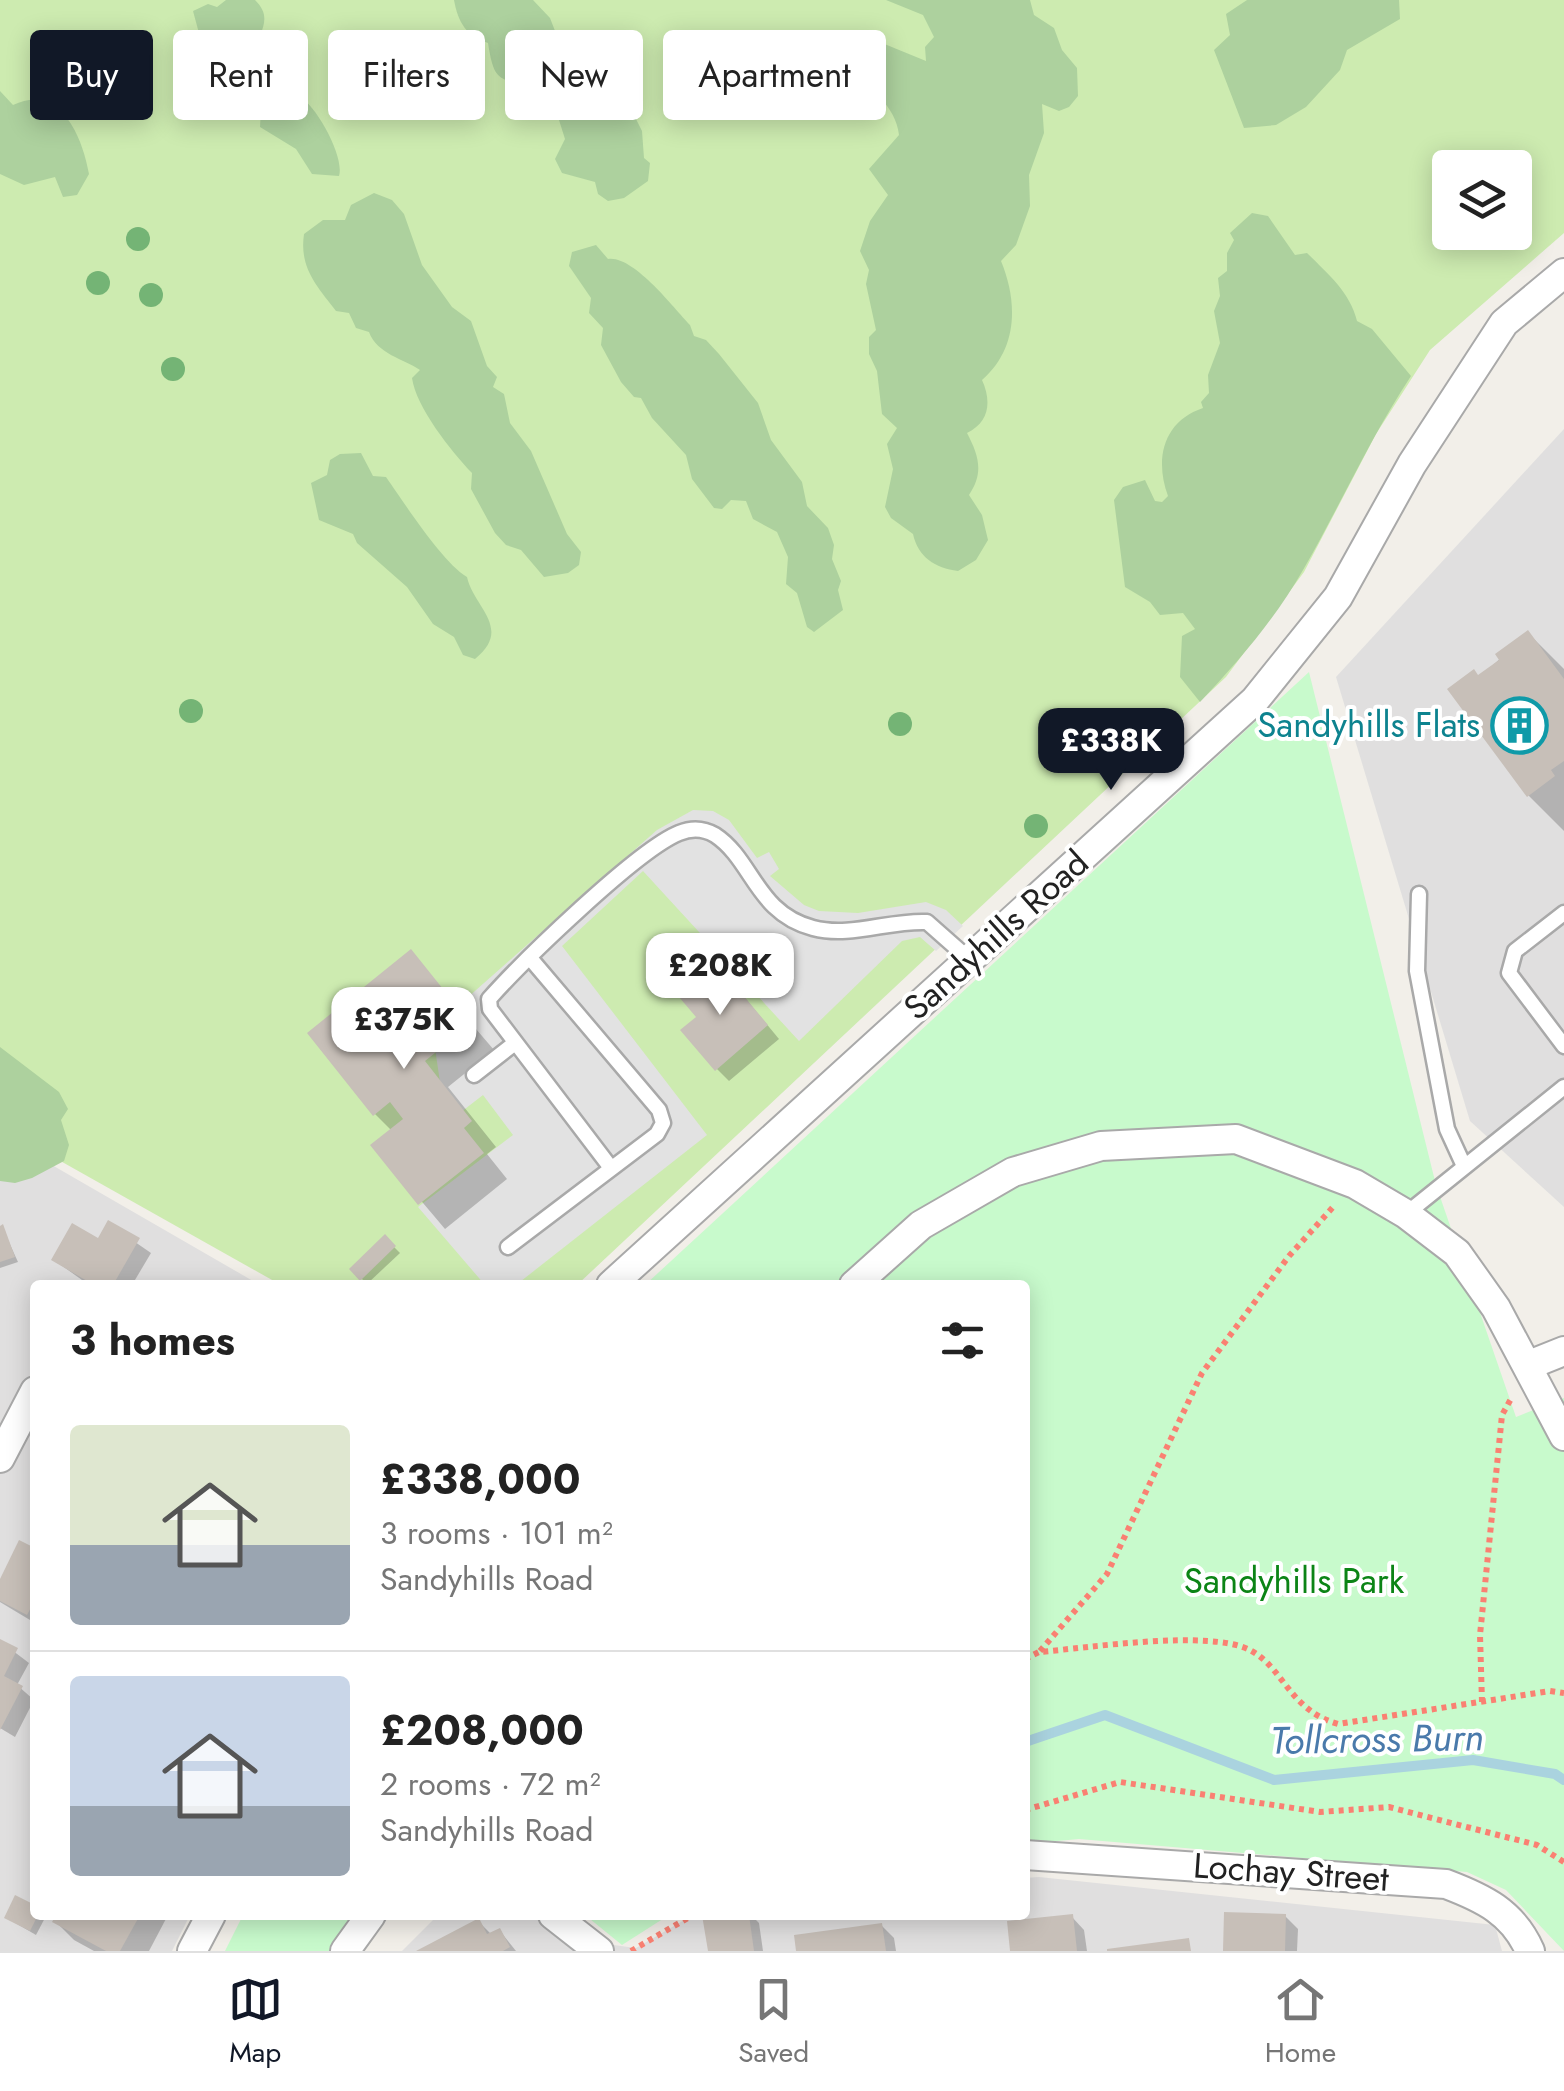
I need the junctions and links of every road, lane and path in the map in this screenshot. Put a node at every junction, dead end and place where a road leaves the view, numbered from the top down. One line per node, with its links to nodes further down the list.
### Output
1 (1564, 273): 5 (street, Sandyhills Road)
2 (1419, 894): 10 (lane)
3 (1564, 913): 7 (lane)
4 (530, 958): 5 (lane); 6 (lane); 11 (lane)
5 (970, 960): 15 (street, Sandyhills Road)
6 (515, 1043): 8 (lane); 11 (lane)
7 (1564, 1046)
8 (474, 1075)
9 (1564, 1087): 10 (lane)
10 (1464, 1166): 13 (lane)
11 (610, 1168): 14 (lane)
12 (1355, 1184): 13 (street); 16 (street); 22 (path)
13 (1406, 1214): 18 (street)
14 (508, 1247)
15 (616, 1280)
16 (860, 1280)
17 (1564, 1352): 18 (street)
18 (1529, 1365): 20 (street); 25 (path)
19 (30, 1401): 21 (street)
20 (1564, 1436)
21 (0, 1458)
22 (1040, 1652): 23 (path); 25 (path)
23 (1030, 1657)
24 (1564, 1693): 25 (path)
25 (1482, 1702)
26 (1030, 1809): 28 (path)
27 (1030, 1854): 37 (street, Lochay Street)
28 (1564, 1862)
29 (208, 1920): 33 (street)
30 (367, 1920): 34 (street)
31 (559, 1920): 35 (street)
32 (684, 1920): 36 (path)
33 (192, 1951)
34 (345, 1951)
35 (599, 1951)
36 (631, 1951)
37 (1530, 1951)

